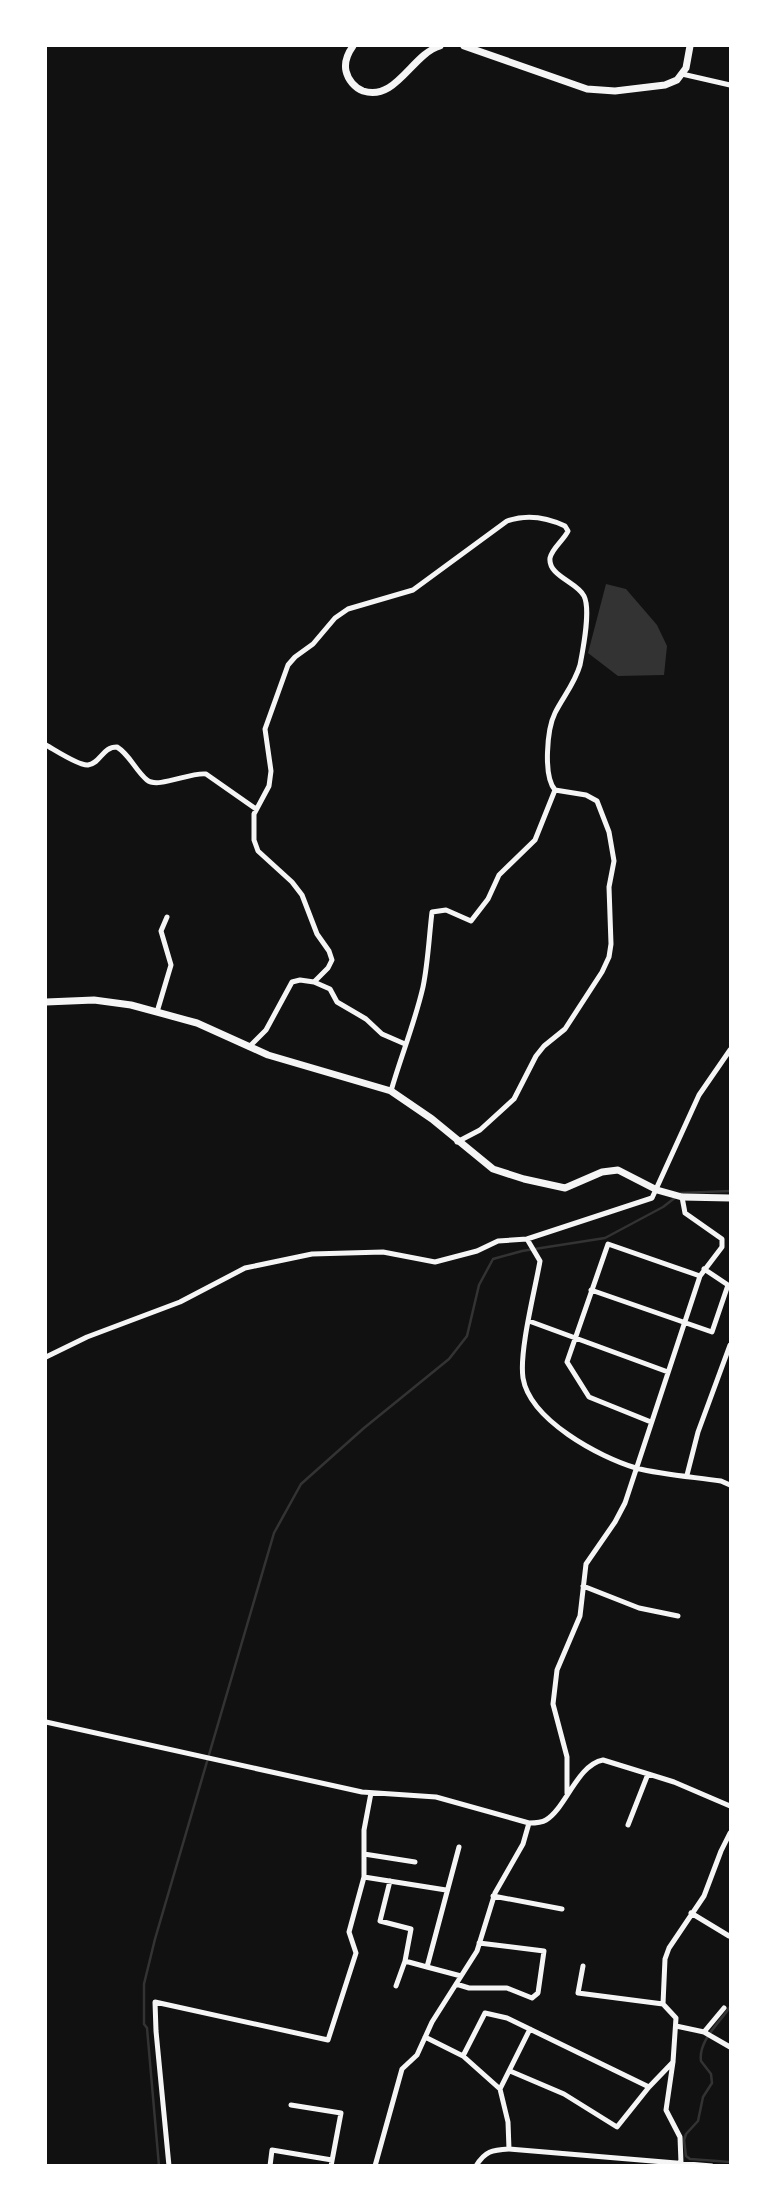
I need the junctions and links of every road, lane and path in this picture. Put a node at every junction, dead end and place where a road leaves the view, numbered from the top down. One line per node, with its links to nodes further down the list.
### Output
1 (353, 46): 2 (street)
2 (440, 46)
3 (464, 46): 5 (street)
4 (690, 46): 5 (street)
5 (682, 74): 6 (street)
6 (730, 85)
7 (46, 745): 9 (street)
8 (555, 790): 9 (street); 14 (street); 18 (street)
9 (256, 809): 11 (street)
10 (167, 917): 13 (street)
11 (314, 982): 14 (street); 15 (street)
12 (46, 1002): 13 (street)
13 (157, 1012): 15 (street)
14 (405, 1044): 17 (street)
15 (248, 1047): 17 (street)
16 (730, 1050): 19 (street)
17 (391, 1091): 18 (street)
18 (457, 1142): 19 (street)
19 (657, 1190): 20 (street); 22 (street)
20 (682, 1197): 21 (street); 23 (street)
21 (730, 1198)
22 (527, 1239): 26 (street); 30 (street)
23 (704, 1269): 24 (street); 27 (street)
24 (700, 1276): 25 (street); 27 (street)
25 (591, 1290): 27 (street); 28 (street)
26 (530, 1321): 28 (street); 33 (street)
27 (684, 1323): 31 (street)
28 (574, 1338): 31 (street); 32 (street)
29 (730, 1345): 34 (street)
30 (46, 1357)
31 (668, 1372): 32 (street)
32 (651, 1422): 33 (street)
33 (636, 1468): 34 (street); 36 (street)
34 (687, 1475): 35 (street)
35 (730, 1485)
36 (583, 1586): 37 (street); 41 (street)
37 (678, 1616)
38 (46, 1722): 40 (street)
39 (649, 1774): 41 (street); 42 (street); 44 (street)
40 (371, 1793): 43 (street); 47 (street)
41 (567, 1793): 43 (street)
42 (730, 1806)
43 (530, 1823): 52 (street)
44 (628, 1825)
45 (730, 1833): 54 (street)
46 (459, 1847): 51 (street)
47 (364, 1854): 48 (street); 49 (street)
48 (415, 1862)
49 (363, 1877): 50 (street); 79 (street)
50 (390, 1881): 51 (street); 57 (street)
51 (446, 1891): 59 (street)
52 (494, 1896): 53 (street); 56 (street)
53 (562, 1909)
54 (691, 1913): 55 (street); 63 (street)
55 (729, 1936)
56 (479, 1943): 60 (street); 61 (street)
57 (405, 1961): 59 (street); 62 (street)
58 (583, 1966): 63 (street)
59 (427, 1967): 60 (street)
60 (461, 1976): 61 (street)
61 (456, 1984): 68 (street)
62 (396, 1986)
63 (663, 2004): 65 (street)
64 (724, 2008): 67 (street)
65 (676, 2026): 67 (street); 71 (street)
66 (530, 2029): 70 (street); 72 (street); 73 (street)
67 (707, 2034): 69 (street)
68 (425, 2037): 70 (street); 81 (street)
69 (730, 2047)
70 (463, 2056): 74 (street)
71 (673, 2062): 73 (street); 78 (street)
72 (510, 2071): 73 (street); 74 (street)
73 (649, 2087)
74 (500, 2089): 76 (street)
75 (291, 2105): 77 (street)
76 (509, 2149): 78 (street); 82 (street)
77 (331, 2163): 80 (street)
78 (681, 2163): 83 (street)
79 (169, 2165)
80 (270, 2165)
81 (375, 2165)
82 (476, 2165)
83 (712, 2165)

